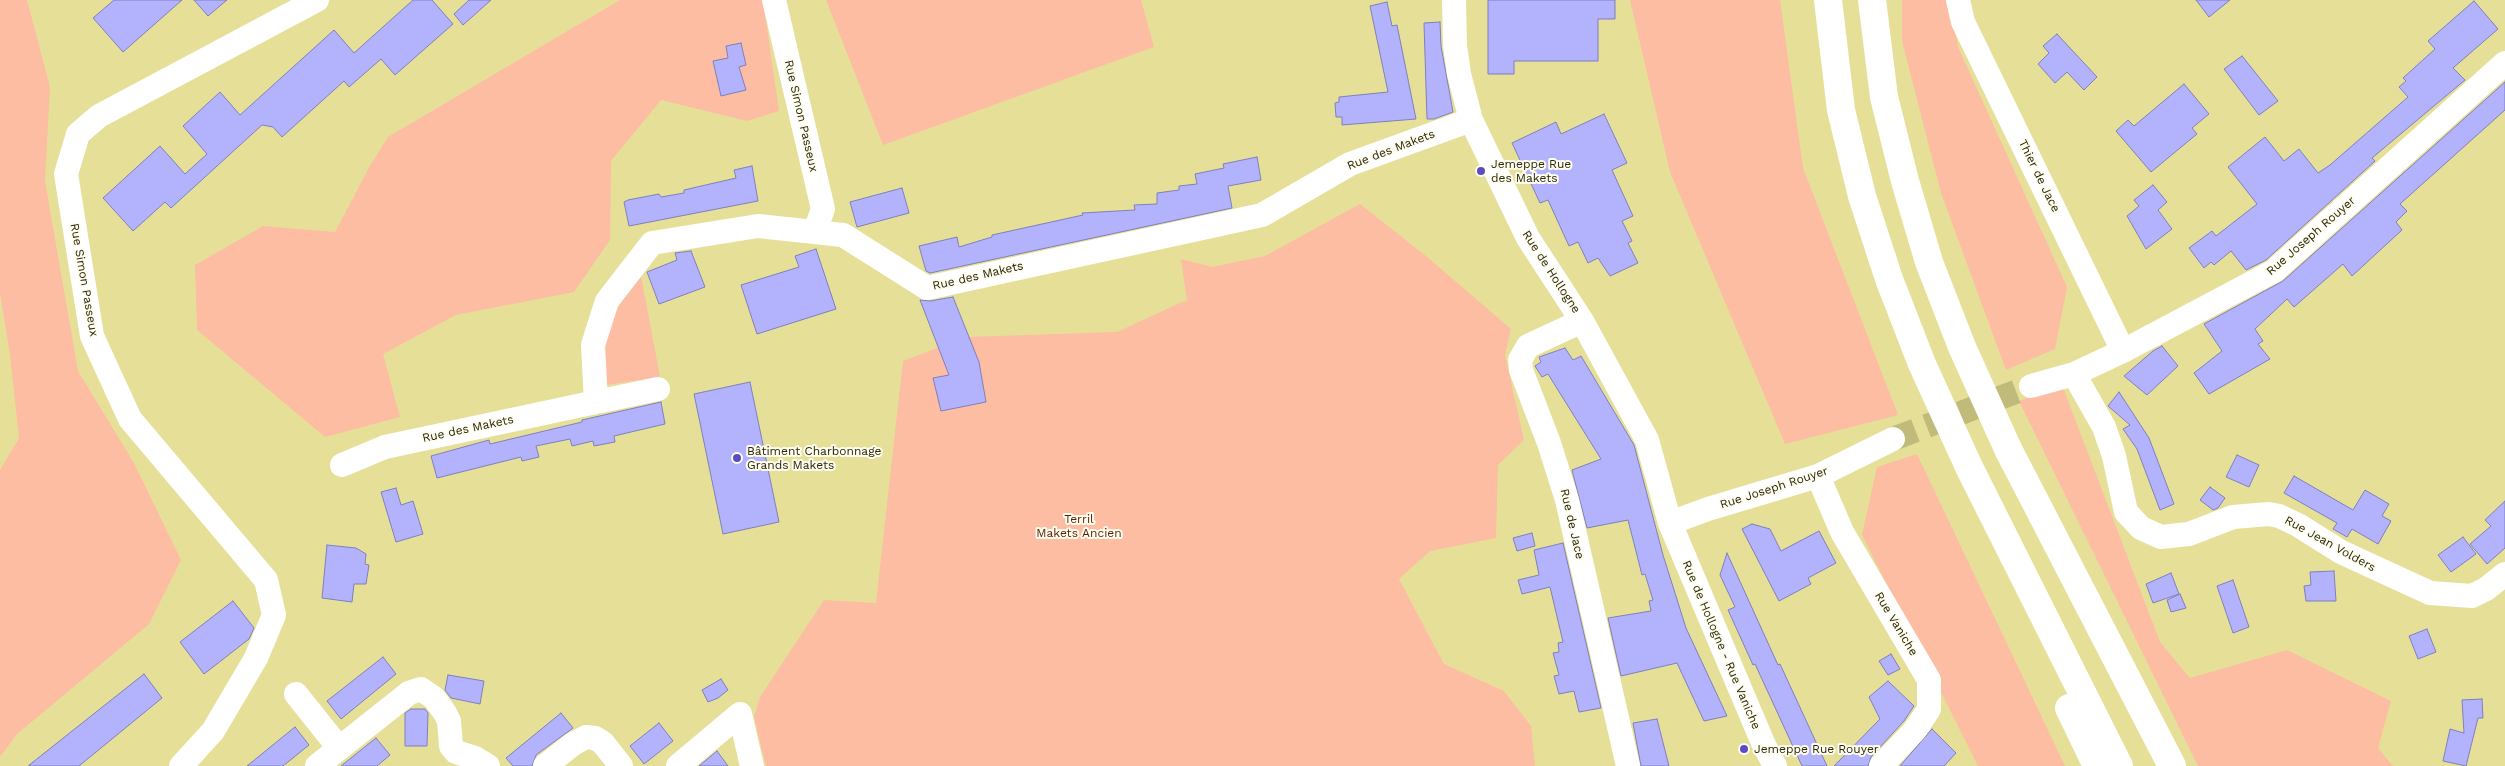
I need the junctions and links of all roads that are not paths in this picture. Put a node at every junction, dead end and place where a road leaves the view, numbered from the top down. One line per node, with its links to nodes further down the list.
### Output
1 (317, 0): 24 (street, Rue Simon Passeux)
2 (774, 0): 9 (street, Rue Simon Passeux)
3 (1828, 0): 20 (highway)
4 (1872, 0): 36 (highway)
5 (1958, 0): 11 (street, Thier de Jace)
6 (1454, 7): 8 (street, Rue de Hollogne)
7 (2505, 64): 11 (street, Rue Joseph Rouyer)
8 (1471, 120): 9 (street, Rue des Makets); 10 (street, Rue de Hollogne)
9 (815, 231): 15 (street, Rue des Makets)
10 (1582, 321): 19 (street, Rue de Hollogne); 31 (street, Rue de Jace)
11 (2124, 351): 12 (street, Rue Joseph Rouyer)
12 (2074, 374): 13 (street, Rue Joseph Rouyer); 21 (street, Rue Jean Volders)
13 (2031, 386)
14 (658, 389): 15 (street, Rue des Makets)
15 (596, 402): 17 (street, Rue des Makets)
16 (1893, 438): 18 (street, Rue Joseph Rouyer)
17 (342, 465)
18 (1818, 476): 19 (street, Rue Joseph Rouyer); 33 (street, Rue Vaniche)
19 (1670, 523): 32 (street, Rue de Hollogne - Rue Vaniche)
20 (2021, 574): 34 (highway); 35 (highway)
21 (2505, 574)
22 (296, 694): 23 (street)
23 (339, 748): 25 (street); 26 (street)
24 (181, 766)
25 (317, 766)
26 (488, 766)
27 (546, 766): 28 (street)
28 (621, 766)
29 (678, 766): 30 (street)
30 (752, 766)
31 (1628, 766)
32 (1775, 766)
33 (1881, 766)
34 (2097, 766)
35 (2119, 766)
36 (2172, 766)

